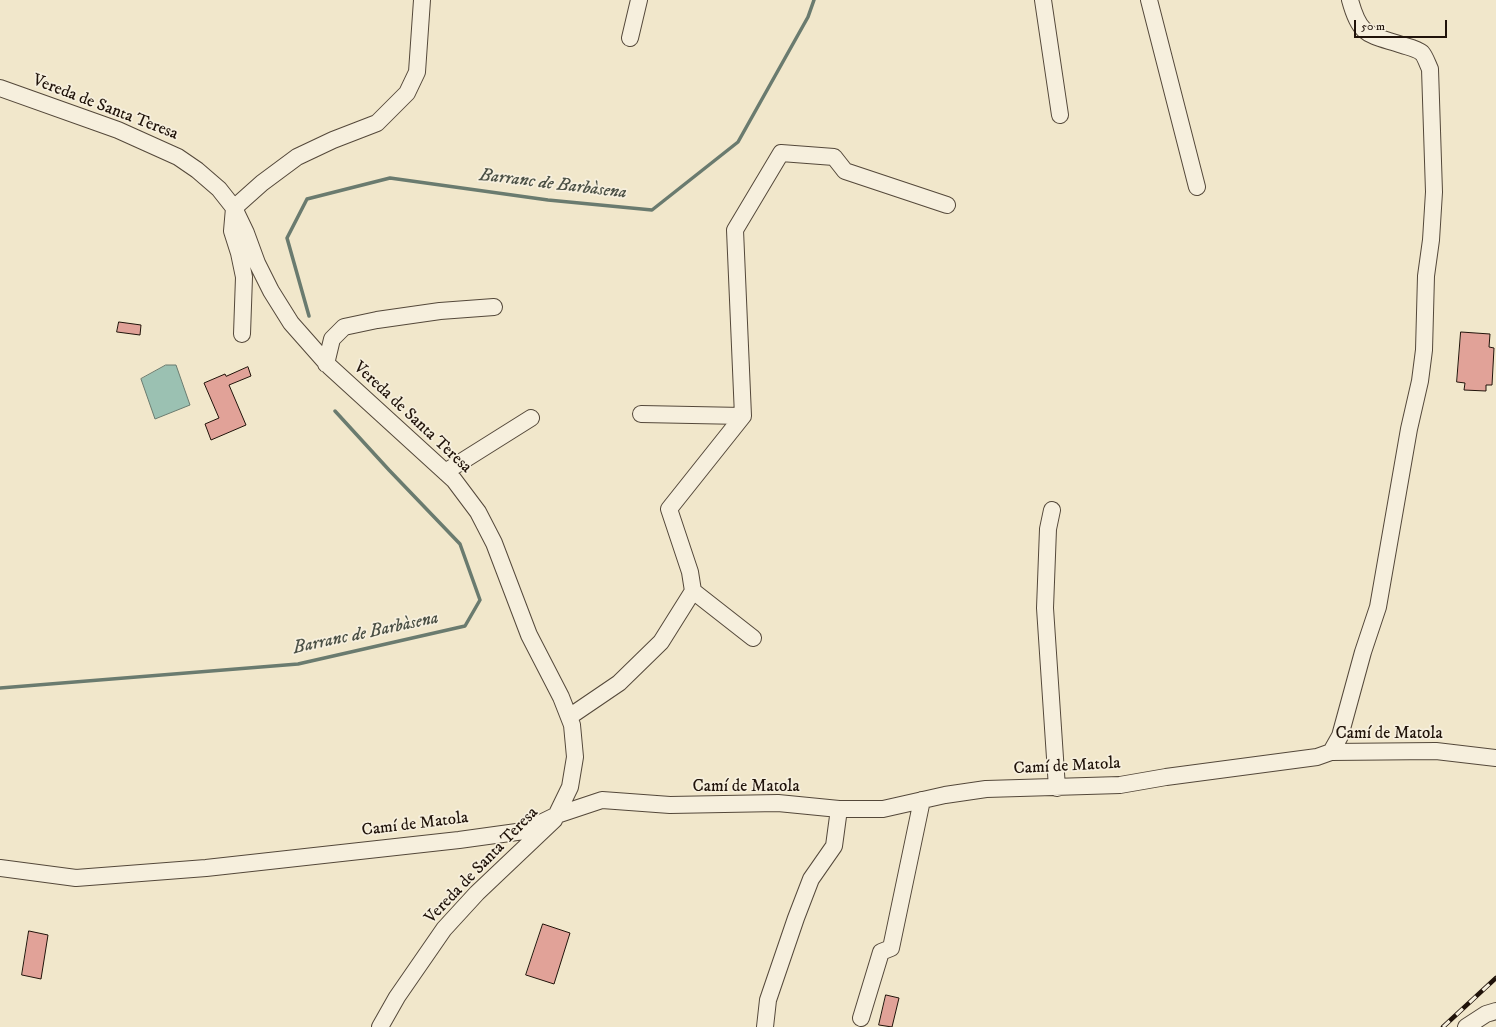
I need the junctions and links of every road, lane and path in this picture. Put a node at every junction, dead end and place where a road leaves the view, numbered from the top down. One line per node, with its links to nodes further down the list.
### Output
1 (422, 0): 11 (street)
2 (639, 0): 6 (street)
3 (1044, 0): 8 (street)
4 (1149, 0): 9 (street)
5 (1350, 0): 23 (street)
6 (630, 38)
7 (0, 88): 11 (street, Vereda de Santa Teresa)
8 (1060, 115)
9 (1197, 187)
10 (947, 205): 16 (street)
11 (234, 208): 13 (street); 14 (street, Vereda de Santa Teresa)
12 (494, 308): 14 (street)
13 (242, 334)
14 (326, 364): 18 (street, Vereda de Santa Teresa)
15 (640, 414): 16 (street)
16 (743, 416): 20 (street)
17 (531, 418): 18 (street)
18 (445, 472): 22 (street, Vereda de Santa Teresa)
19 (1052, 510): 25 (street)
20 (693, 591): 21 (street); 22 (street)
21 (753, 638)
22 (569, 717): 28 (street, Vereda de Santa Teresa)
23 (1331, 752): 24 (street, Camí de Matola); 25 (street, Camí de Matola)
24 (1496, 758)
25 (1057, 788): 26 (street, Camí de Matola)
26 (922, 800): 27 (street, Camí de Matola); 31 (street)
27 (839, 809): 28 (street, Camí de Matola); 33 (street)
28 (557, 815): 29 (street, Camí de Matola); 32 (street, Vereda de Santa Teresa)
29 (0, 868)
30 (1496, 1011): 34 (street)
31 (861, 1018)
32 (380, 1027)
33 (765, 1027)
34 (1466, 1027)

